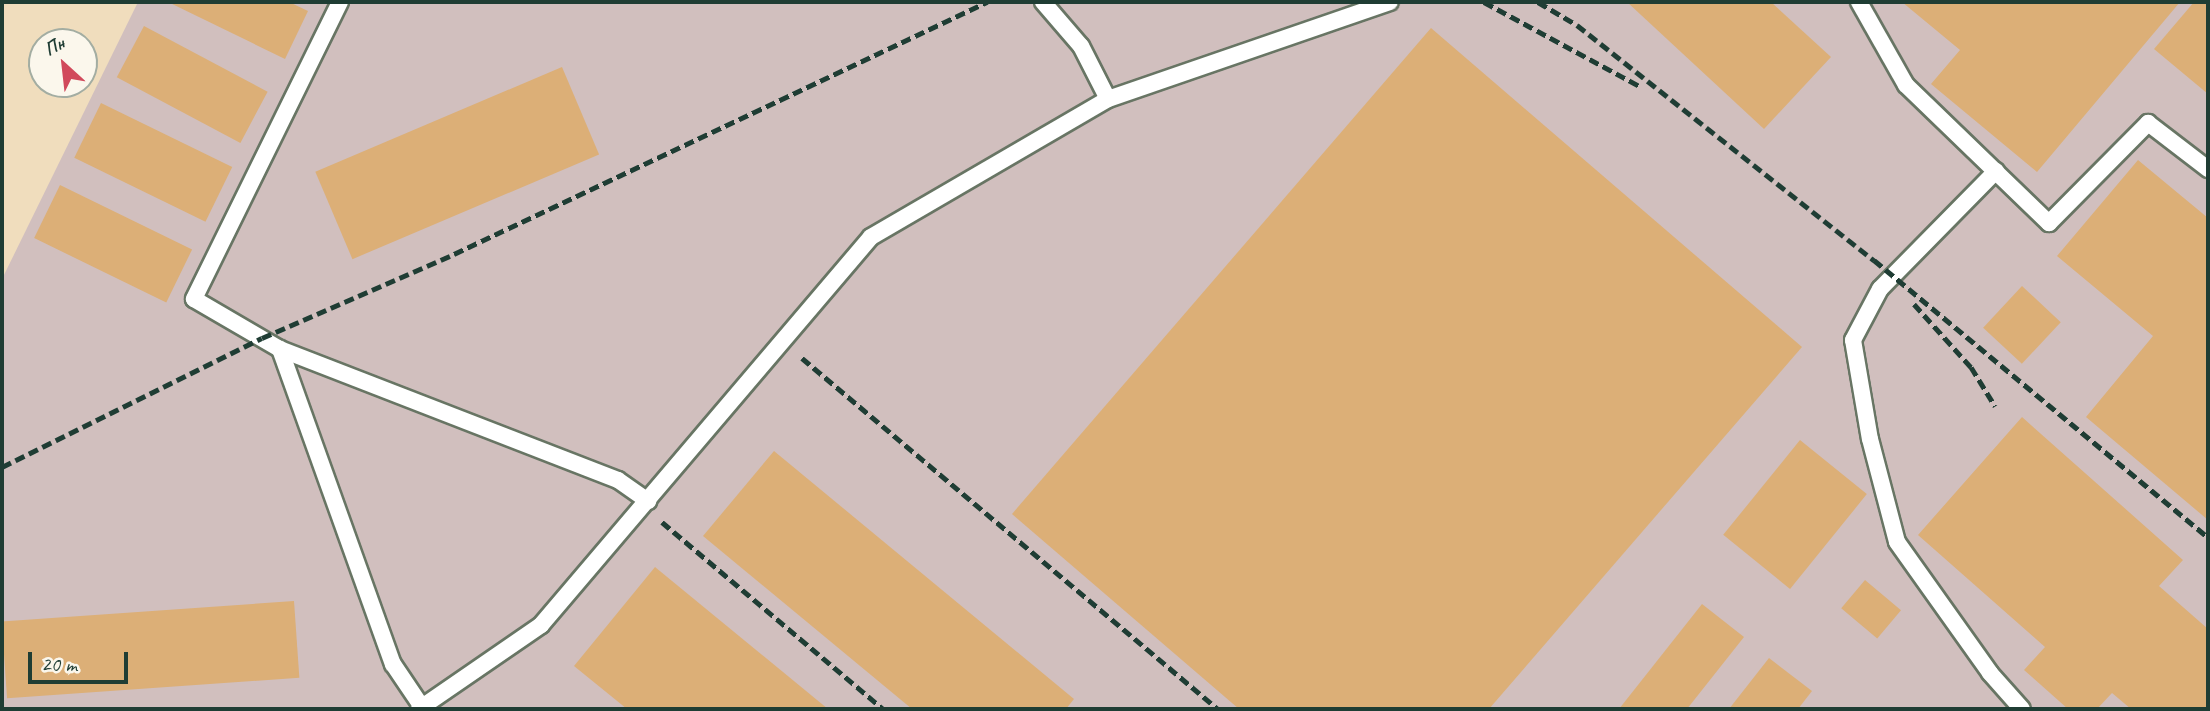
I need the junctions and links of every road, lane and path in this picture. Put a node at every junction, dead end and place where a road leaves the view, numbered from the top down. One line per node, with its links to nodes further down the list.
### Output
1 (340, 2): 8 (lane)
2 (1044, 2): 5 (lane)
3 (1390, 2): 5 (lane)
4 (1859, 2): 7 (lane)
5 (1108, 99): 9 (lane)
6 (2208, 169): 7 (lane)
7 (1996, 171): 11 (lane)
8 (280, 349): 9 (lane); 10 (lane)
9 (649, 501): 10 (lane)
10 (420, 708)
11 (2022, 709)

